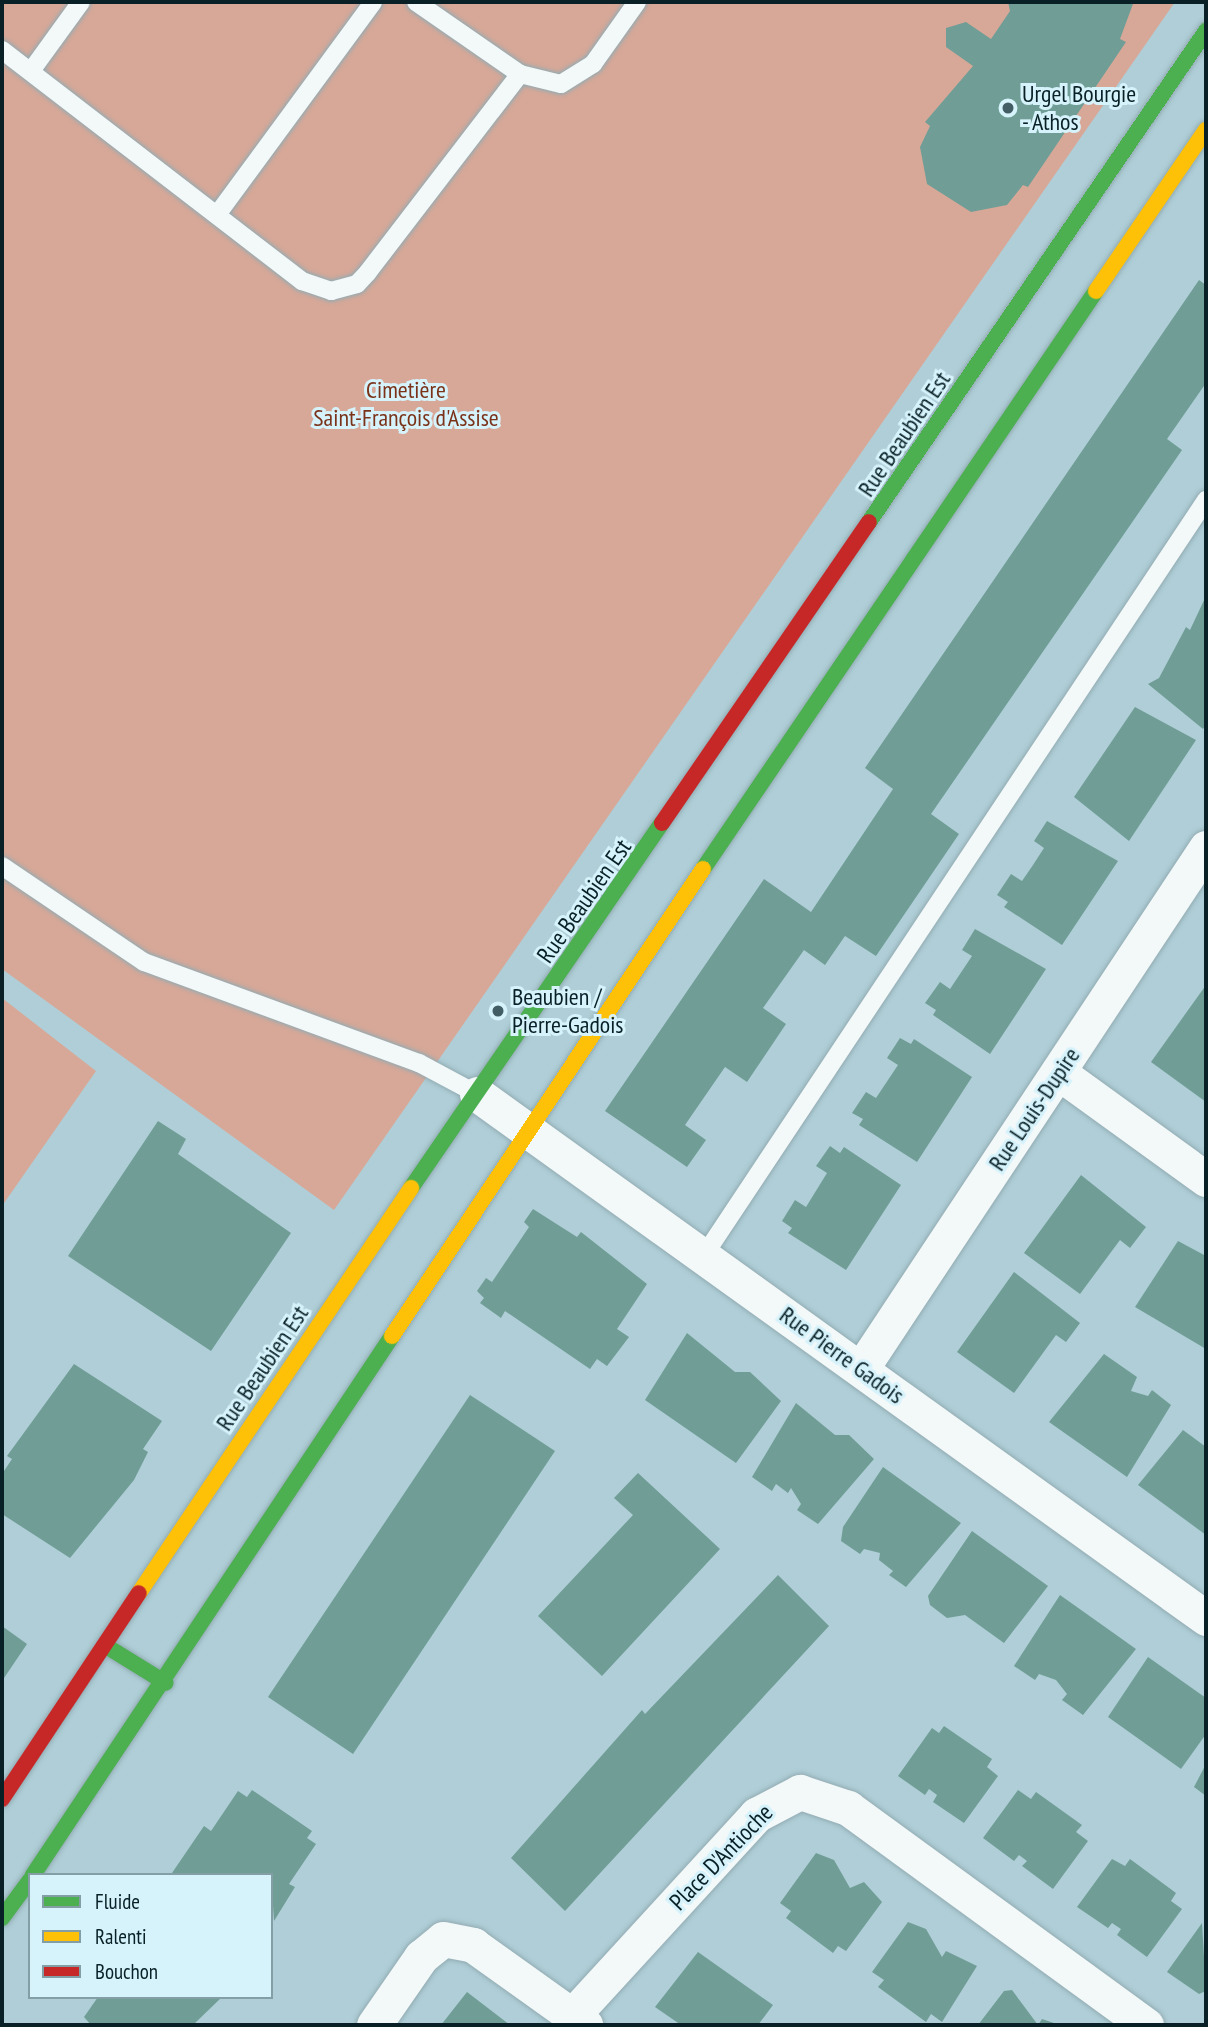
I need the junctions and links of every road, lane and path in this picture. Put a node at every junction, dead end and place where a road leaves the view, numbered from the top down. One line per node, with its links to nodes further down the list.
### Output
1 (81, 2): 7 (lane)
2 (373, 2): 10 (lane)
3 (416, 2): 8 (lane)
4 (637, 2): 8 (lane)
5 (1206, 31): 17 (street, Rue Beaubien Est)
6 (2, 50): 7 (lane)
7 (31, 71): 10 (lane)
8 (520, 74): 10 (lane)
9 (1206, 130): 13 (street)
10 (219, 212)
11 (1206, 500): 20 (lane)
12 (727, 795): 13 (street)
13 (745, 808): 18 (street)
14 (1206, 848): 16 (street, Rue Louis-Dupire)
15 (2, 866): 17 (lane)
16 (1058, 1072): 19 (street); 21 (street, Rue Louis-Dupire)
17 (477, 1094): 18 (street, Rue Pierre Gadois); 23 (street, Rue Beaubien Est)
18 (528, 1129): 20 (street, Rue Pierre Gadois); 24 (street)
19 (1206, 1179)
20 (703, 1256): 21 (street, Rue Pierre Gadois)
21 (861, 1369): 22 (street, Rue Pierre Gadois)
22 (1206, 1618)
23 (106, 1646): 24 (street); 25 (street, Rue Beaubien Est)
24 (166, 1683): 26 (street)
25 (2, 1798)
26 (34, 1873)
27 (28, 1883): 28 (street)
28 (2, 1918)
29 (579, 2021): 30 (street, Place D'Antioche); 31 (street, Place D'Antioche)
30 (374, 2025)
31 (1146, 2025)

